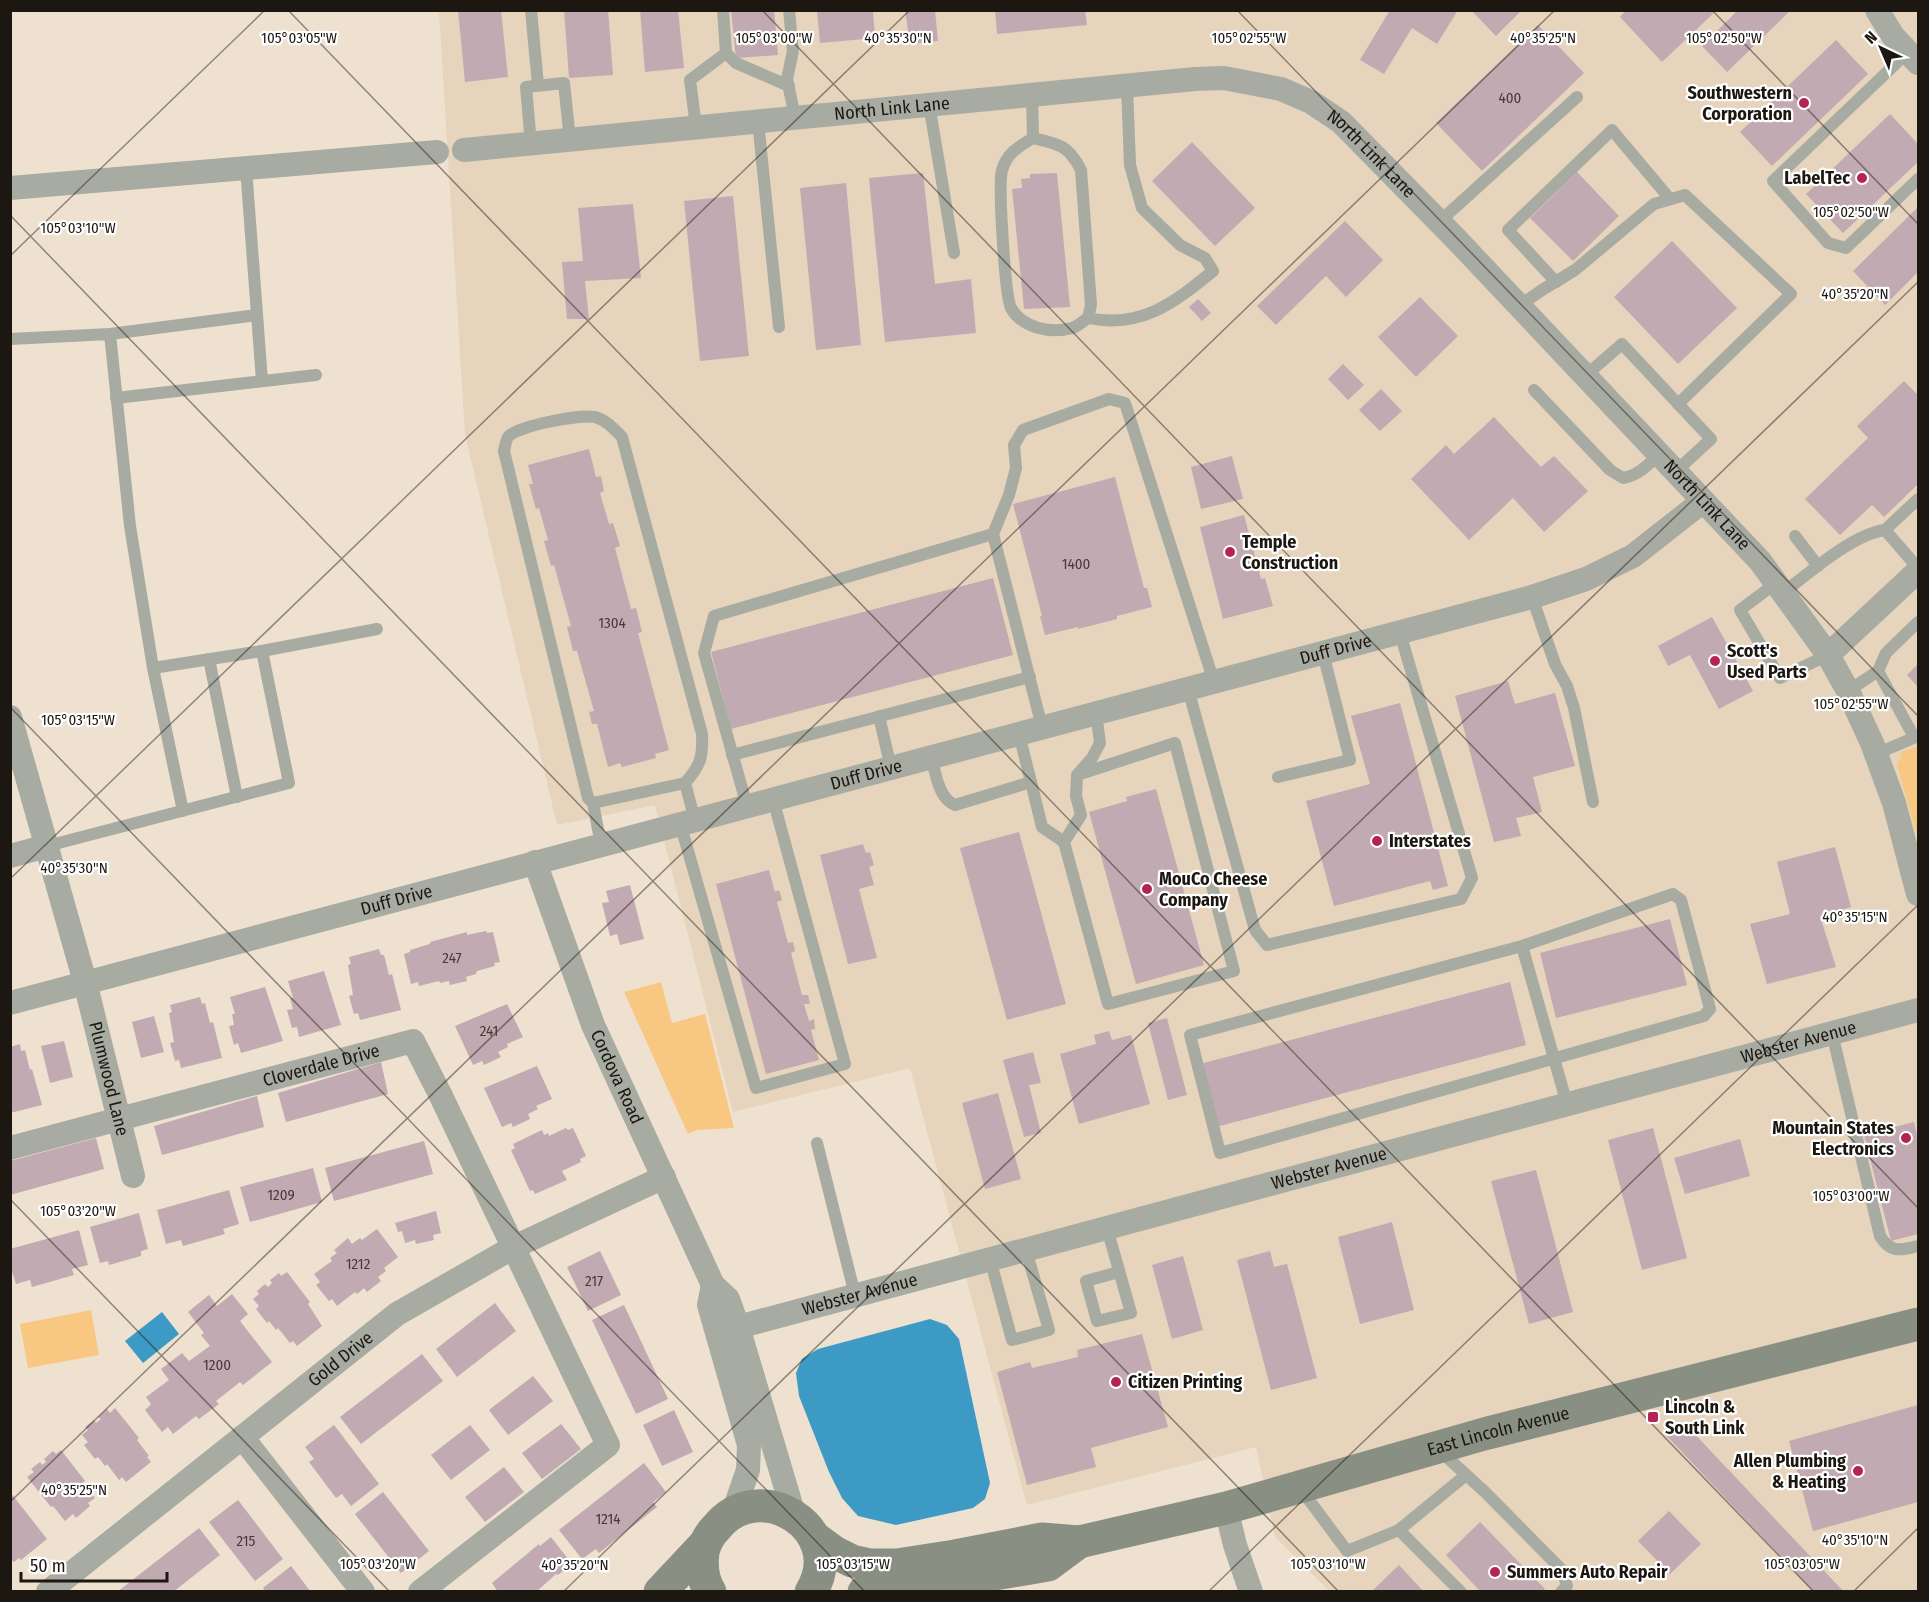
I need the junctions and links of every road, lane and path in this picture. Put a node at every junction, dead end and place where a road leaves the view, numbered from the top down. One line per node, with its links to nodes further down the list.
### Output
1 (531, 10): 7 (lane)
2 (723, 10): 5 (lane)
3 (789, 10): 8 (lane)
4 (1877, 10): 6 (street)
5 (726, 53): 8 (lane); 15 (lane)
6 (1913, 57): 22 (lane)
7 (538, 86): 17 (lane); 18 (lane)
8 (789, 86): 13 (lane)
9 (1128, 86): 10 (street, North Link Lane); 25 (street, North Link Lane); 30 (lane)
10 (1032, 94): 12 (street, North Link Lane); 16 (lane)
11 (1577, 97): 25 (lane)
12 (929, 104): 13 (street, North Link Lane); 26 (lane)
13 (795, 117): 14 (street, North Link Lane)
14 (758, 121): 15 (street, North Link Lane); 31 (lane)
15 (696, 127): 17 (street, North Link Lane)
16 (1033, 138): 30 (lane); 30 (lane)
17 (570, 140): 18 (street, North Link Lane)
18 (531, 144): 19 (street, North Link Lane)
19 (464, 150)
20 (437, 152): 21 (street)
21 (246, 168): 23 (street); 29 (lane)
22 (1918, 179)
23 (10, 188)
24 (1670, 199): 27 (lane); 27 (lane); 39 (lane)
25 (1439, 222): 28 (street, North Link Lane)
26 (954, 253)
27 (1556, 282): 28 (lane)
28 (1519, 306): 35 (street, North Link Lane)
29 (257, 315): 32 (lane); 36 (lane)
30 (1088, 318)
31 (779, 327)
32 (110, 334): 33 (lane); 38 (lane)
33 (10, 339)
34 (316, 375): 36 (lane)
35 (1585, 376): 39 (lane); 40 (street, North Link Lane)
36 (262, 381): 38 (lane)
37 (1534, 390): 40 (lane)
38 (116, 398): 58 (lane)
39 (1677, 404): 41 (lane)
40 (1659, 454): 41 (street, North Link Lane)
41 (1676, 472): 43 (street, North Link Lane)
42 (1918, 499): 44 (lane)
43 (1703, 501): 49 (street, North Link Lane); 50 (street, Duff Drive)
44 (1885, 530): 47 (lane); 48 (lane)
45 (993, 534): 60 (lane); 61 (lane); 71 (lane)
46 (1795, 536): 47 (lane)
47 (1818, 566): 49 (lane)
48 (1918, 569): 56 (street)
49 (1779, 588): 56 (street, North Link Lane); 56 (lane)
50 (1532, 597): 53 (street, Duff Drive); 80 (lane)
51 (1918, 622): 59 (lane)
52 (377, 629): 54 (lane)
53 (1400, 633): 55 (street, Duff Drive); 62 (lane)
54 (262, 651): 57 (lane); 78 (lane)
55 (1323, 653): 61 (street, Duff Drive); 75 (lane)
56 (1828, 655): 63 (street, North Link Lane)
57 (209, 659): 58 (lane); 78 (lane)
58 (153, 668): 83 (lane)
59 (1878, 671): 63 (lane); 69 (lane)
60 (1030, 677): 65 (lane); 67 (lane)
61 (1214, 682): 62 (street, Duff Drive)
62 (1188, 689): 64 (street, Duff Drive)
63 (1848, 691): 70 (street, North Link Lane)
64 (1096, 713): 67 (street, Duff Drive); 74 (lane)
65 (879, 716): 71 (lane); 73 (lane)
66 (10, 717): 87 (street, Plumwood Lane)
67 (1042, 727): 68 (street, Duff Drive)
68 (1019, 734): 72 (street, Duff Drive); 76 (lane)
69 (1916, 737): 70 (lane)
70 (1876, 754): 90 (street, North Link Lane)
71 (732, 755): 82 (lane)
72 (931, 757): 73 (street, Duff Drive); 76 (lane)
73 (891, 768): 79 (street, Duff Drive)
74 (1077, 775): 85 (lane); 85 (lane)
75 (1278, 777)
76 (1031, 782): 85 (lane)
77 (685, 783): 81 (lane); 81 (lane); 84 (lane)
78 (237, 797): 83 (lane)
79 (773, 799): 82 (street, Duff Drive); 84 (lane)
80 (1593, 802)
81 (593, 803): 86 (lane)
82 (747, 806): 84 (street, Duff Drive)
83 (183, 811): 87 (lane)
84 (687, 822): 86 (street, Duff Drive)
85 (1064, 842)
86 (601, 845): 89 (street, Duff Drive)
87 (47, 846): 88 (street); 92 (street, Plumwood Lane)
88 (10, 856)
89 (535, 862): 92 (street, Duff Drive); 102 (street, Cordova Road)
90 (1918, 894)
91 (1522, 946): 96 (lane); 96 (lane); 96 (lane)
92 (85, 982): 93 (street, Duff Drive); 98 (street, Plumwood Lane)
93 (10, 1003)
94 (1918, 1010): 95 (street, Webster Avenue)
95 (1832, 1033): 97 (street, Webster Avenue); 104 (lane)
96 (1555, 1060): 97 (lane)
97 (1567, 1104): 103 (street, Webster Avenue)
98 (119, 1119): 100 (street, Cloverdale Drive); 101 (street, Plumwood Lane); 105 (street, Cloverdale Drive)
99 (817, 1143): 110 (lane)
100 (10, 1148)
101 (133, 1176)
102 (664, 1177): 105 (street, Gold Drive); 109 (street, Cordova Road)
103 (1107, 1228): 106 (street, Webster Avenue); 108 (lane)
104 (1918, 1246)
105 (514, 1247): 113 (street, Gold Drive); 126 (street)
106 (1026, 1250): 107 (street, Webster Avenue); 107 (lane)
107 (990, 1259): 110 (street, Webster Avenue)
108 (1119, 1272): 108 (lane)
109 (713, 1285): 112 (street, Cordova Road); 118 (street, Cordova Road)
110 (855, 1295): 112 (street, Webster Avenue)
111 (1918, 1324): 114 (street, East Lincoln Avenue)
112 (738, 1327): 119 (street, Cordova Road)
113 (243, 1437): 124 (street, Gold Drive); 125 (street)
114 (1437, 1448): 115 (lane); 116 (street, East Lincoln Avenue)
115 (1466, 1475): 120 (lane); 133 (lane)
116 (1299, 1487): 117 (street, East Lincoln Avenue); 120 (lane)
117 (1226, 1508): 122 (street, East Lincoln Avenue); 131 (street)
118 (733, 1513): 119 (street); 123 (street)
119 (794, 1515): 121 (street, East Lincoln Avenue)
120 (1399, 1530): 132 (lane)
121 (816, 1539): 122 (street, East Lincoln Avenue); 129 (street)
122 (1079, 1542): 130 (street, East Lincoln Avenue)
123 (705, 1544): 127 (street); 128 (street)
124 (48, 1592)
125 (363, 1592)
126 (420, 1592)
127 (660, 1592)
128 (710, 1592)
129 (811, 1592)
130 (864, 1592)
131 (1251, 1592)
132 (1461, 1592)
133 (1561, 1592)

